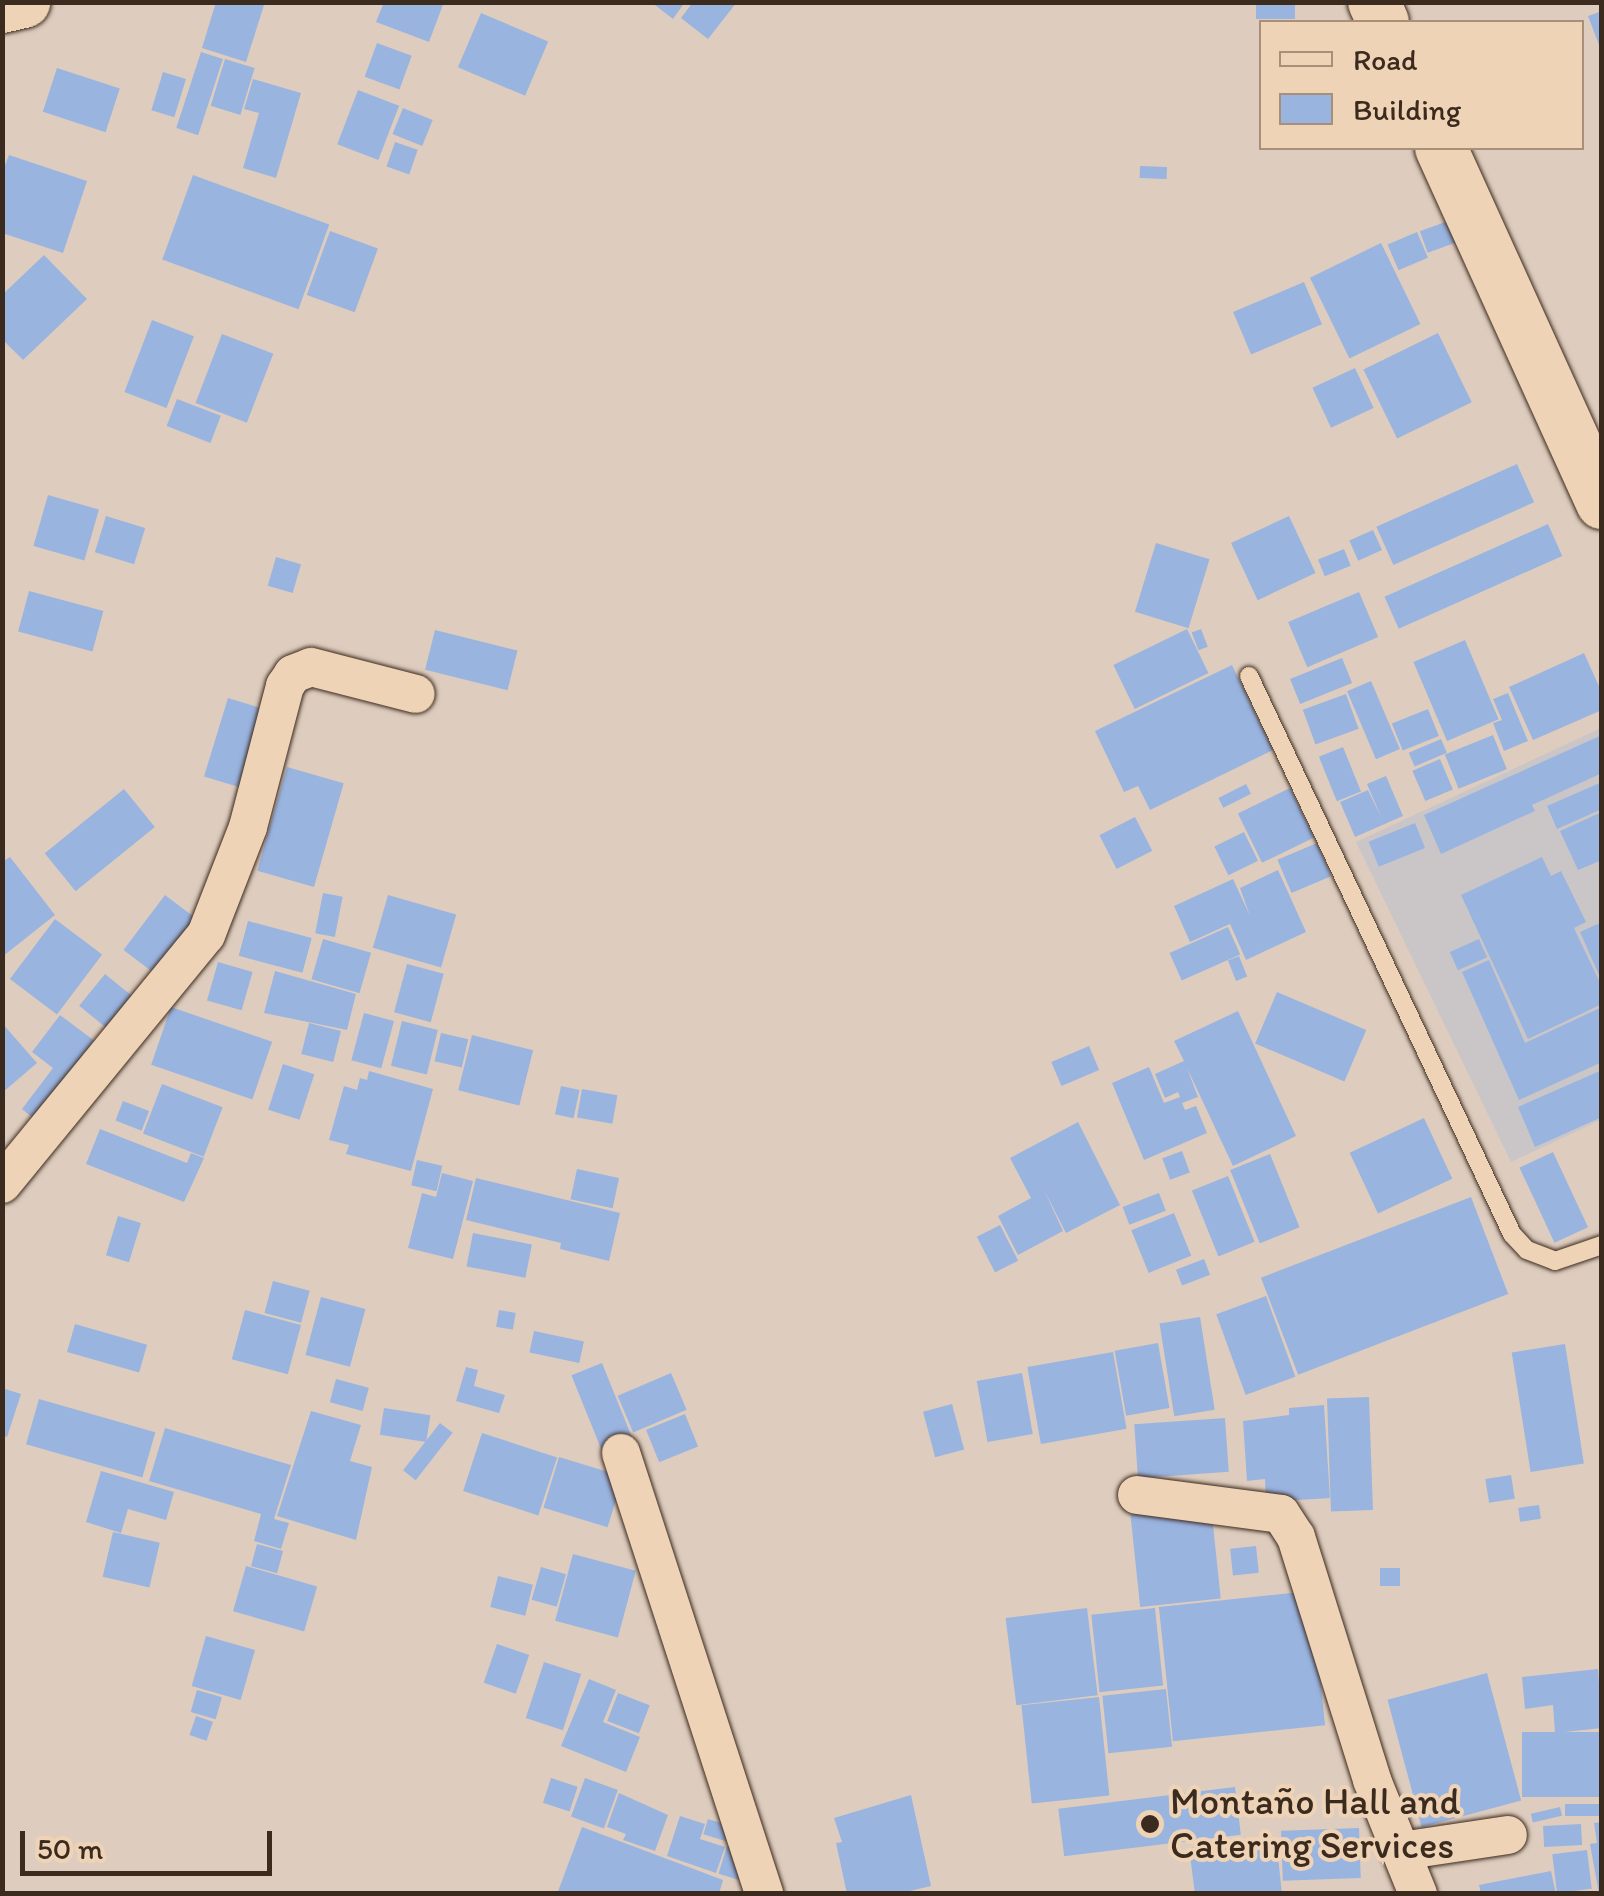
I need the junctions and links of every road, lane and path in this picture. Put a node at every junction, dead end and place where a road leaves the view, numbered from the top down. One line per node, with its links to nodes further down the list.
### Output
1 (24, 2): 2 (street)
2 (2, 6)
3 (1442, 150): 4 (street)
4 (1602, 503)
5 (1249, 676): 8 (lane)
6 (416, 694): 7 (street)
7 (2, 1184)
8 (1602, 1245)
9 (620, 1454): 13 (street)
10 (1137, 1495): 12 (street)
11 (1508, 1835): 12 (street)
12 (1401, 1850): 14 (street)
13 (764, 1894)
14 (1418, 1894)

